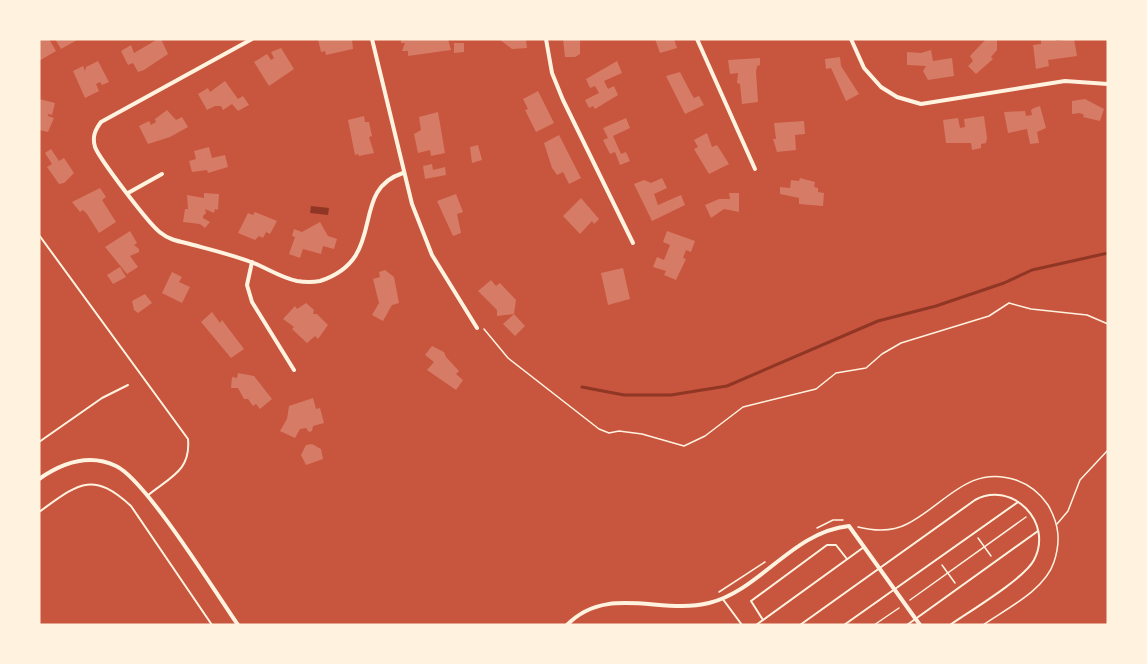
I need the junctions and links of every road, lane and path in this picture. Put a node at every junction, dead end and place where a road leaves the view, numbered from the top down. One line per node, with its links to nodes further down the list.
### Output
1 (252, 39): 10 (street)
2 (372, 39): 9 (street)
3 (546, 39): 12 (street)
4 (697, 39): 7 (street)
5 (851, 39): 6 (street)
6 (1108, 84)
7 (755, 169)
8 (162, 174): 10 (street)
9 (403, 174): 13 (street); 15 (street)
10 (128, 193): 13 (street)
11 (39, 235): 21 (lane)
12 (633, 243)
13 (252, 262): 16 (street)
14 (1108, 324): 15 (path)
15 (477, 328)
16 (294, 370)
17 (128, 385): 18 (lane)
18 (39, 442)
19 (1108, 450): 25 (path)
20 (39, 479): 21 (street)
21 (147, 496): 42 (street)
22 (1018, 501): 24 (lane); 26 (lane); 33 (lane)
23 (39, 512): 41 (lane)
24 (1031, 513): 27 (lane); 29 (path)
25 (1057, 524)
26 (974, 531): 29 (path); 30 (lane)
27 (1038, 531): 32 (lane); 51 (lane)
28 (864, 547): 31 (lane); 33 (street); 37 (street)
29 (984, 547): 32 (path); 34 (path)
30 (937, 557): 34 (path); 36 (lane)
31 (847, 559): 40 (lane); 40 (lane)
32 (995, 562): 35 (lane)
33 (880, 568): 36 (street); 46 (lane)
34 (948, 573): 35 (path); 38 (path)
35 (959, 588): 39 (lane)
36 (893, 589): 38 (street); 47 (lane)
37 (722, 598): 43 (street); 44 (lane)
38 (905, 603): 39 (street); 48 (path)
39 (916, 619): 49 (lane); 50 (street)
40 (763, 620): 45 (lane)
41 (212, 625)
42 (238, 625)
43 (567, 625)
44 (742, 625)
45 (756, 625)
46 (800, 625)
47 (844, 625)
48 (874, 625)
49 (907, 625)
50 (920, 625)
51 (950, 625)

